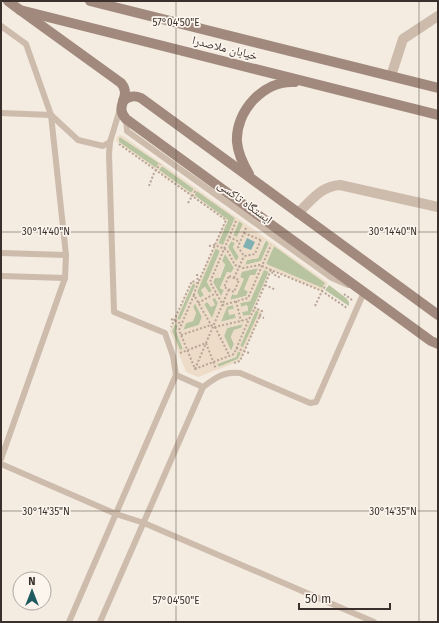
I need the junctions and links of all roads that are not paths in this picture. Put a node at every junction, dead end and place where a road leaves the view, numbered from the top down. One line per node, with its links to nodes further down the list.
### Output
1 (8, 1): 3 (street, خیابان ملاصدرا)
2 (90, 1): 6 (street, خیابان ملاصدرا)
3 (20, 10): 7 (street, خیابان ملاصدرا); 9 (street)
4 (438, 16): 6 (street)
5 (1, 26): 11 (lane)
6 (391, 76): 8 (street, خیابان ملاصدرا)
7 (309, 82): 12 (street, خیابان ملاصدرا); 14 (street)
8 (438, 88)
9 (122, 103): 13 (lane); 14 (street); 21 (street)
10 (1, 113): 11 (lane)
11 (51, 115): 13 (lane); 18 (lane)
12 (438, 115)
13 (113, 141): 24 (lane)
14 (254, 180): 16 (street)
15 (438, 208): 16 (street)
16 (298, 213): 22 (street)
17 (1, 253): 18 (lane)
18 (66, 255): 20 (lane)
19 (1, 276): 20 (lane)
20 (65, 278): 26 (lane)
21 (364, 292): 23 (street); 25 (lane)
22 (438, 315)
23 (438, 344)
24 (176, 375): 25 (lane); 28 (lane)
25 (203, 387): 29 (lane)
26 (1, 459)
27 (1, 464): 28 (lane)
28 (116, 514): 29 (lane); 30 (lane)
29 (144, 523): 31 (lane); 32 (lane)
30 (69, 622)
31 (100, 622)
32 (374, 622)

